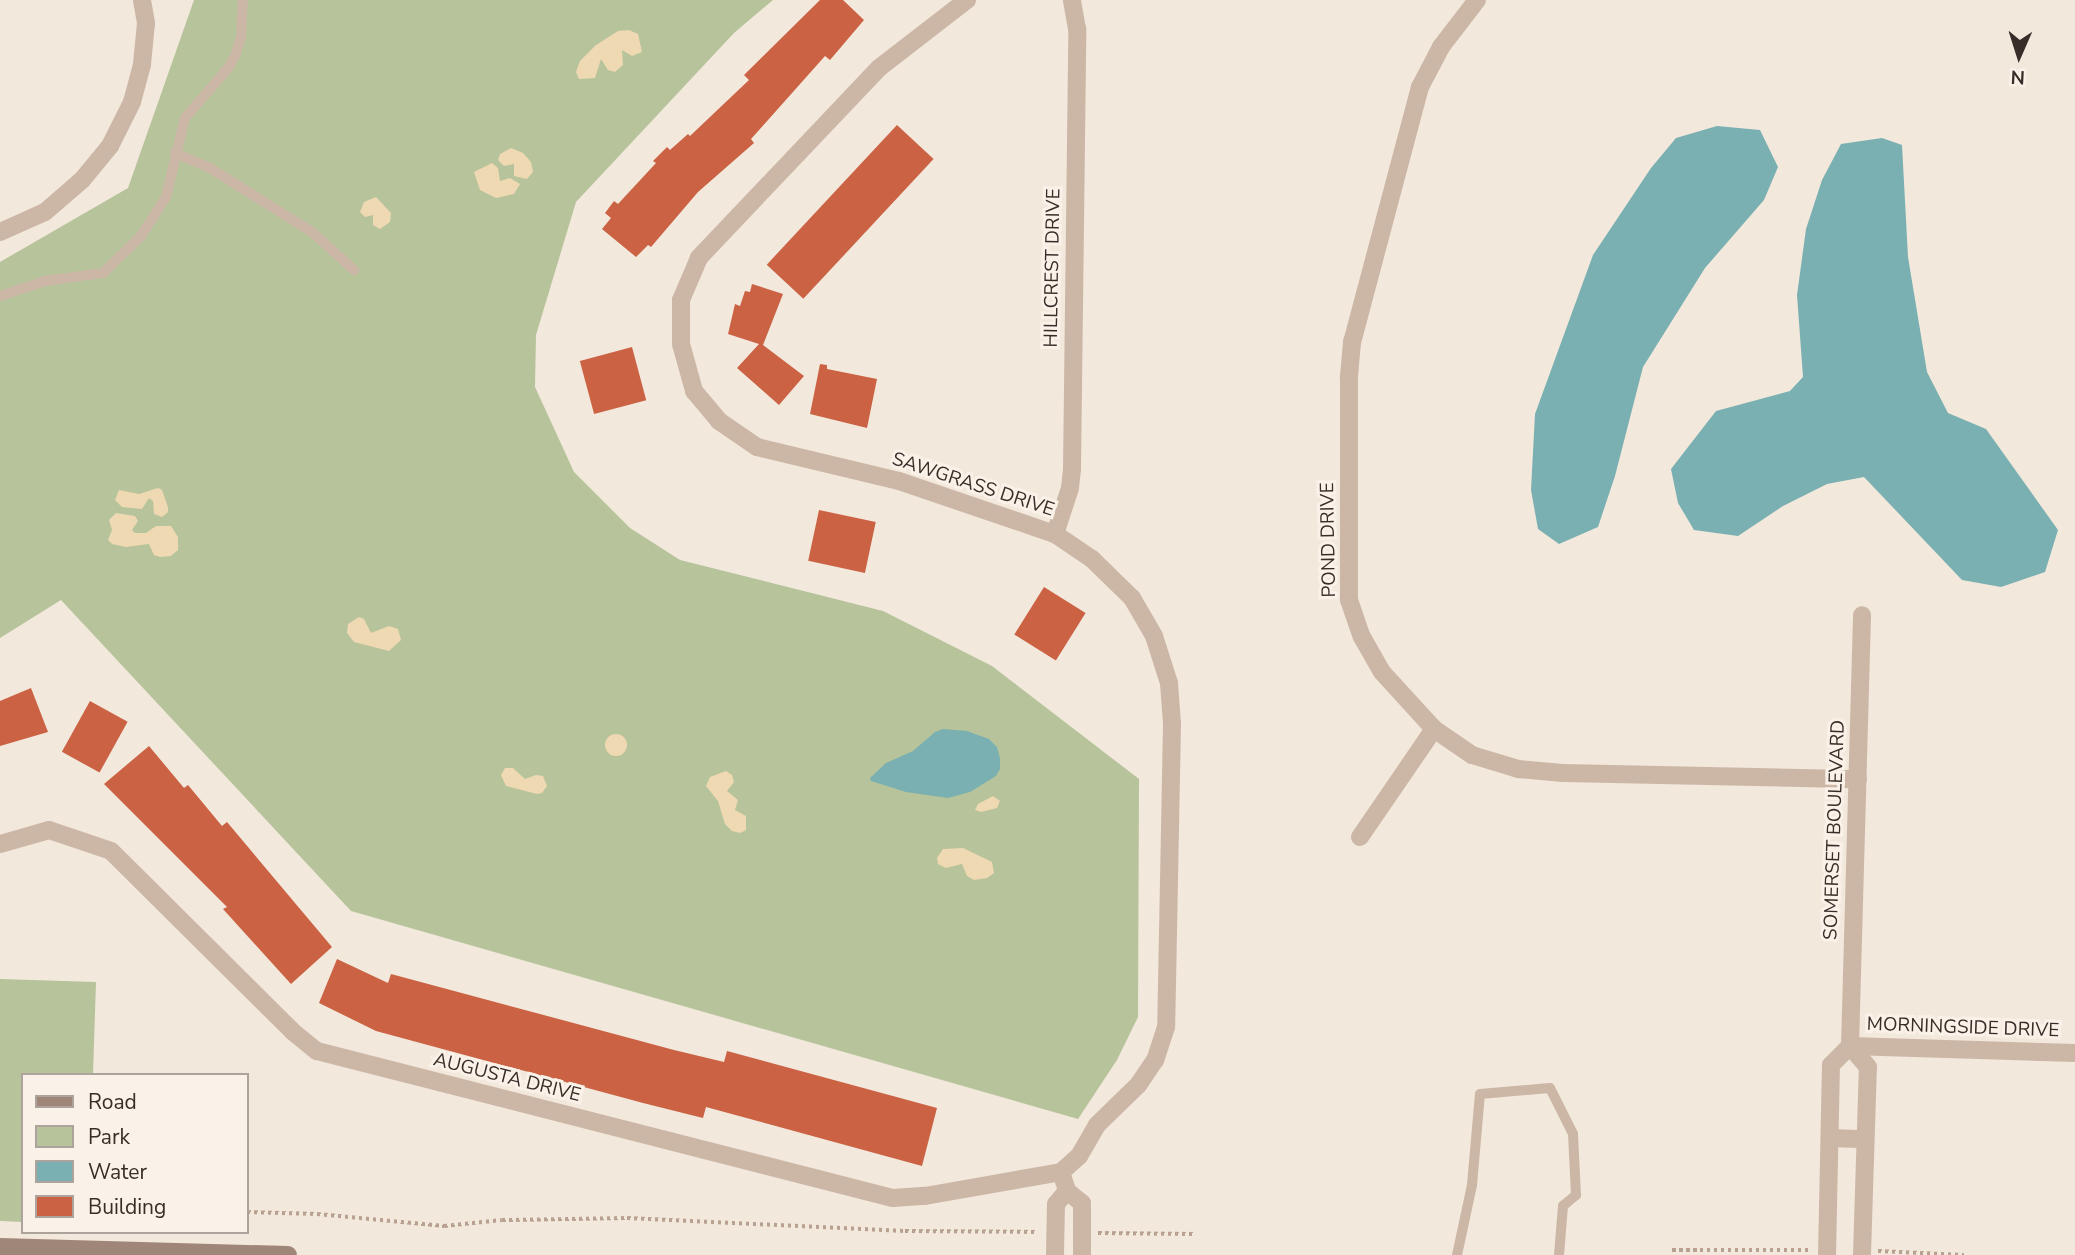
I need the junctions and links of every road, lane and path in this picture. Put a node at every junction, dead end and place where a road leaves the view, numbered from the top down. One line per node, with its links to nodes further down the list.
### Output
1 (142, 0): 7 (street)
2 (243, 0): 6 (lane)
3 (967, 0): 10 (street, SAWGRASS DRIVE)
4 (1072, 0): 10 (street, HILLCREST DRIVE)
5 (1477, 0): 12 (street, POND DRIVE)
6 (175, 153): 8 (lane); 9 (lane)
7 (0, 232)
8 (354, 270)
9 (0, 296)
10 (1055, 534): 20 (street, SAWGRASS DRIVE)
11 (1862, 615): 13 (street, SOMERSET BOULEVARD)
12 (1434, 729): 13 (street, POND DRIVE); 14 (street)
13 (1858, 779): 16 (street, SOMERSET BOULEVARD)
14 (1360, 837)
15 (0, 844): 20 (street, AUGUSTA DRIVE)
16 (1850, 1046): 17 (street, MORNINGSIDE DRIVE); 18 (street); 19 (street)
17 (2075, 1053)
18 (1830, 1138): 19 (street); 32 (street)
19 (1865, 1139): 33 (street)
20 (1061, 1172): 21 (street)
21 (1067, 1191): 23 (street); 24 (street)
22 (248, 1212): 23 (path)
23 (1055, 1232): 28 (street)
24 (1082, 1232): 25 (path); 29 (street)
25 (1194, 1234)
26 (0, 1247): 27 (street)
27 (288, 1255)
28 (1055, 1255)
29 (1082, 1255)
30 (1457, 1255): 31 (lane)
31 (1559, 1255)
32 (1827, 1255)
33 (1862, 1255)

